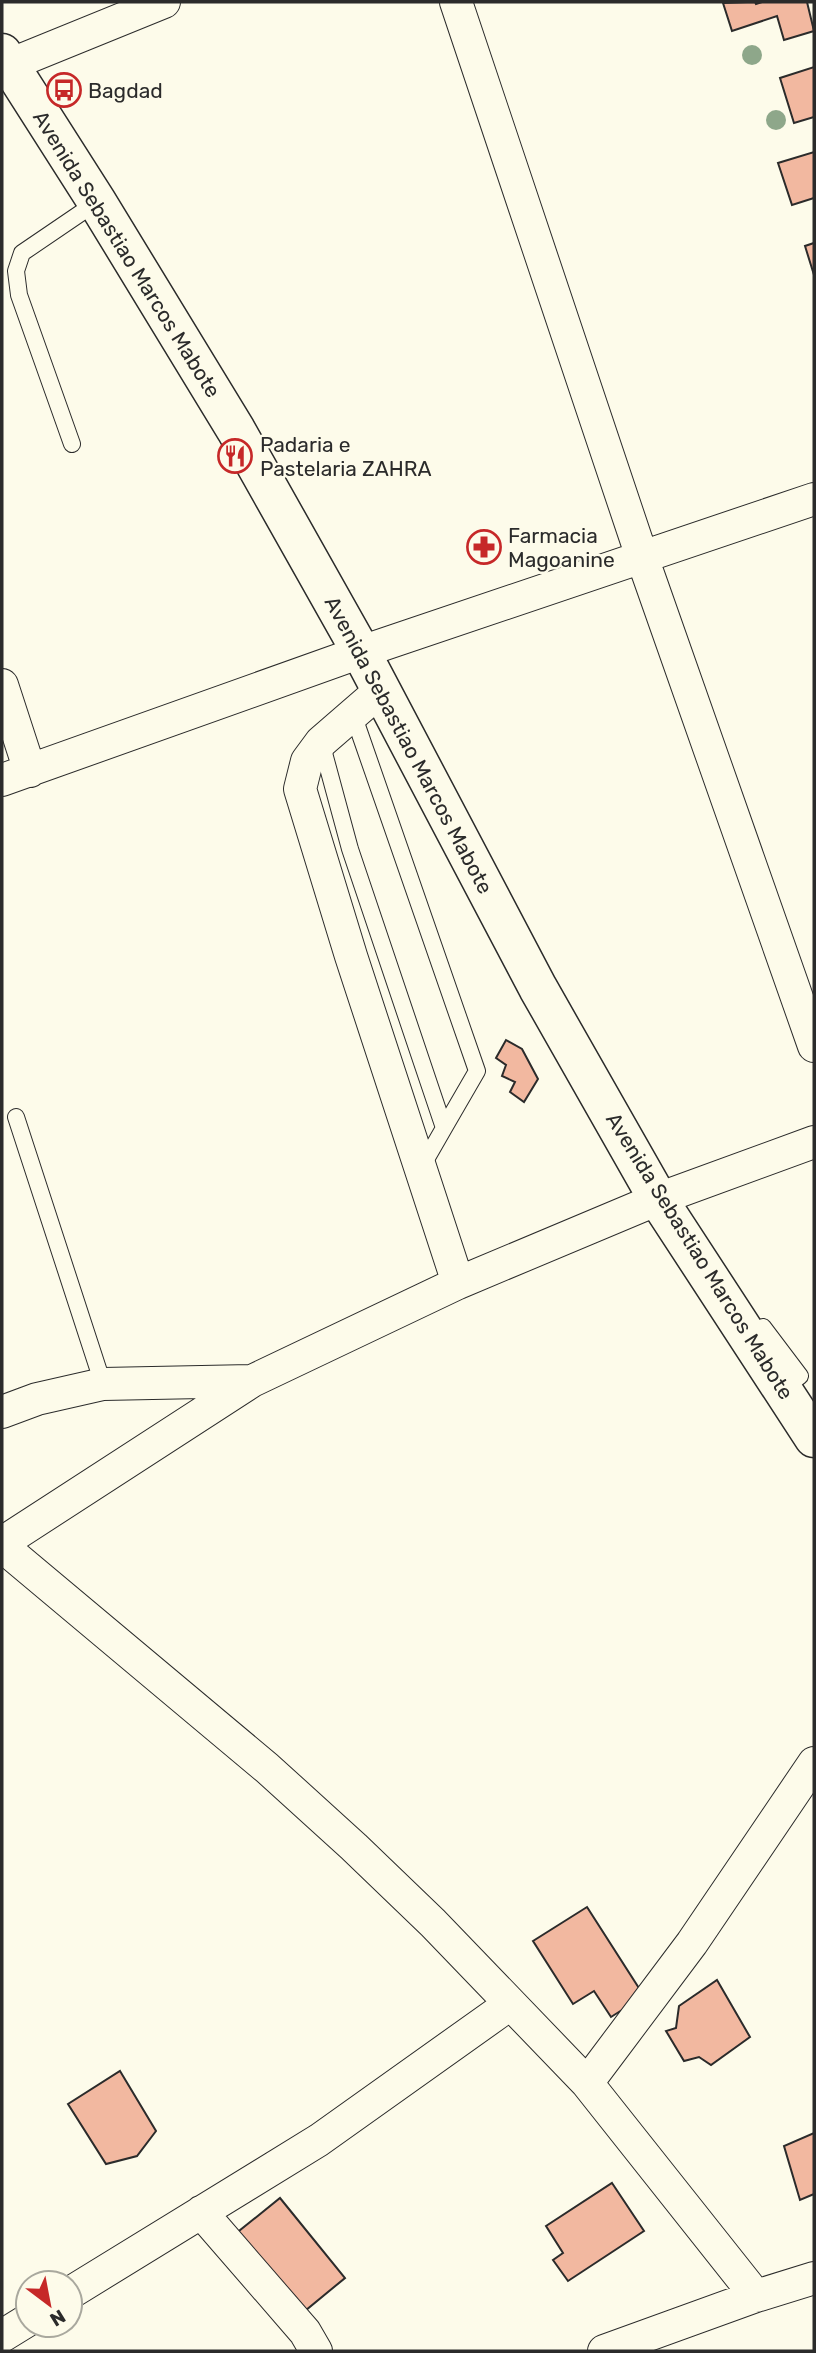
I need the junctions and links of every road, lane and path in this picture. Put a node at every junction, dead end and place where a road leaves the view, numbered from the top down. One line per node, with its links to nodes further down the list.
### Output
1 (164, 2): 3 (street)
2 (456, 2): 7 (street)
3 (5, 59): 4 (main road, Avenida Sebastiao Marcos Mabote)
4 (97, 202): 5 (lane); 8 (main road, Avenida Sebastiao Marcos Mabote)
5 (72, 444)
6 (814, 499): 7 (street)
7 (642, 557): 8 (street); 13 (street)
8 (361, 652): 10 (main road, Avenida Sebastiao Marcos Mabote); 12 (street)
9 (2, 685): 12 (street)
10 (367, 702): 11 (street); 15 (lane); 18 (main road, Avenida Sebastiao Marcos Mabote)
11 (321, 742): 15 (lane); 17 (street)
12 (16, 776)
13 (814, 1046)
14 (16, 1117): 21 (lane)
15 (444, 1128): 17 (lane)
16 (814, 1142): 18 (street)
17 (421, 1168): 19 (street)
18 (658, 1199): 19 (street); 23 (main road, Avenida Sebastiao Marcos Mabote)
19 (458, 1283): 20 (street)
20 (252, 1381): 21 (street); 24 (street)
21 (103, 1384): 22 (street)
22 (2, 1412)
23 (814, 1438)
24 (2, 1544): 26 (street)
25 (814, 1763): 27 (street)
26 (510, 2004): 27 (street); 28 (street)
27 (587, 2083): 31 (street)
28 (201, 2212): 30 (street); 32 (street)
29 (814, 2278): 31 (street)
30 (84, 2284)
31 (756, 2296): 33 (street)
32 (316, 2351)
33 (604, 2351)

